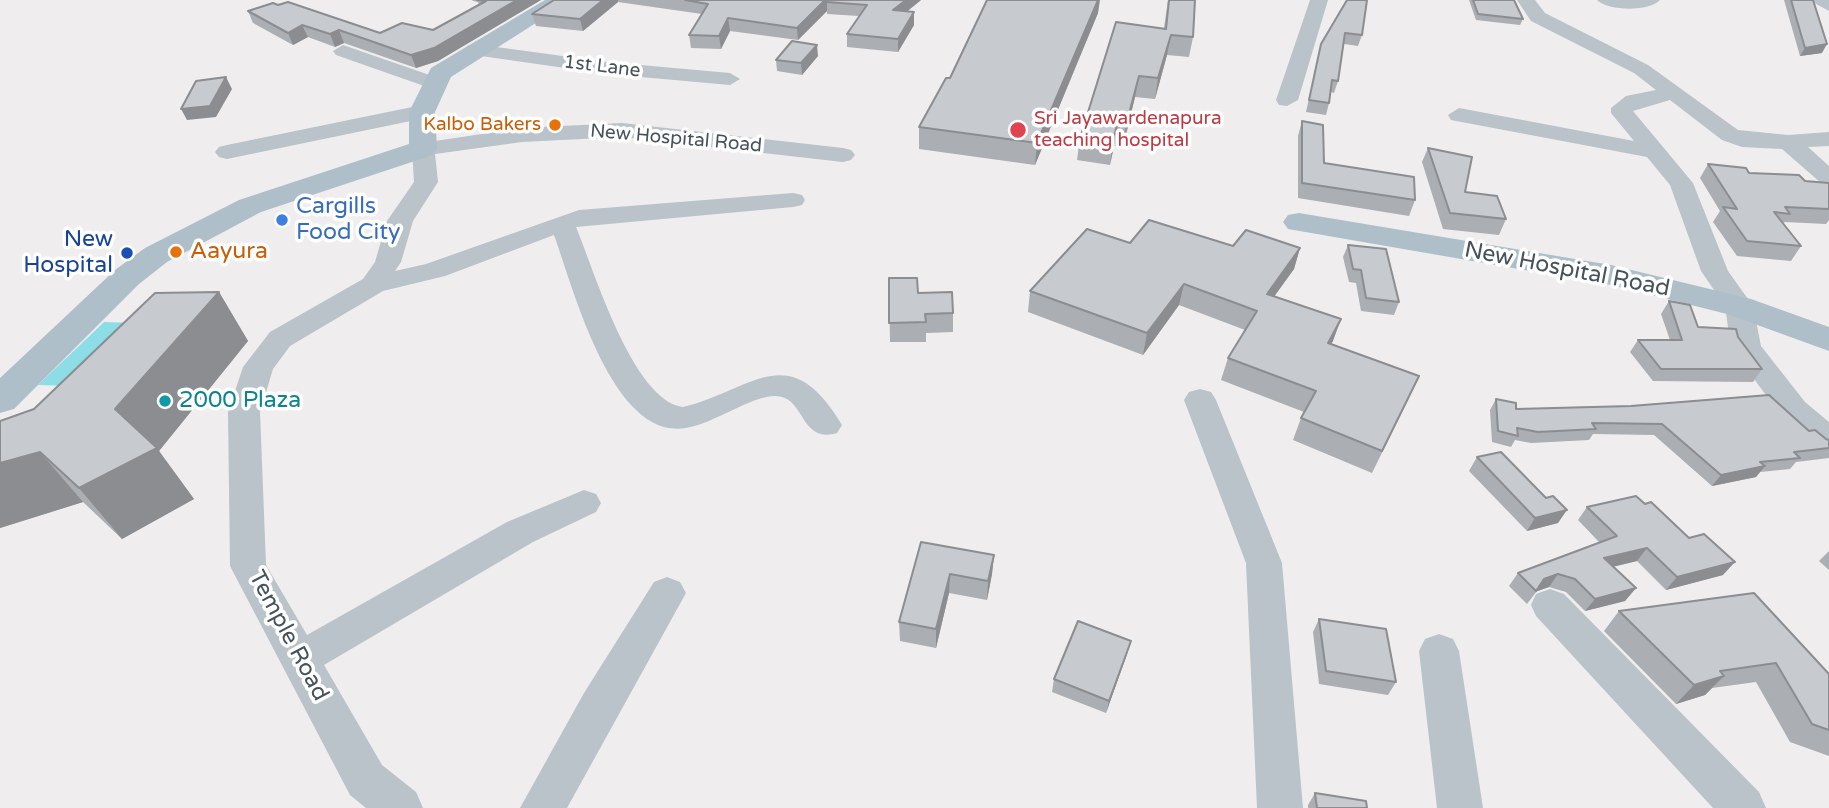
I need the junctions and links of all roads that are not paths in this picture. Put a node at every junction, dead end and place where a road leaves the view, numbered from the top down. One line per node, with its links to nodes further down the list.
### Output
1 (561, 0): 8 (main road)
2 (1319, 0): 13 (street)
3 (1526, 0): 12 (street)
4 (1606, 0): 5 (street)
5 (1651, 0)
6 (1818, 0): 7 (street)
7 (1829, 6)
8 (474, 50): 10 (street, 1st Lane); 11 (main road)
9 (343, 51): 11 (street)
10 (730, 79)
11 (434, 83): 14 (main road)
12 (1666, 88): 17 (street); 19 (street)
13 (1287, 100)
14 (422, 111): 18 (main road); 20 (street)
15 (1459, 115): 19 (street)
16 (1829, 139): 17 (street)
17 (1788, 142): 22 (street)
18 (423, 149): 21 (street, New Hospital Road); 26 (street); 29 (main road, New Hospital Road)
19 (1651, 151): 27 (street)
20 (227, 152)
21 (843, 155)
22 (1829, 178)
23 (793, 200): 25 (street)
24 (1299, 222): 27 (main road, New Hospital Road)
25 (562, 223): 26 (street); 31 (street)
26 (373, 285): 37 (street, Temple Road)
27 (1739, 306): 28 (main road, New Hospital Road); 32 (street)
28 (1829, 340)
29 (0, 400)
30 (1200, 400): 40 (street)
31 (826, 425)
32 (1829, 440)
33 (584, 503): 37 (street)
34 (667, 593): 39 (street)
35 (1550, 605): 42 (street)
36 (1439, 651): 41 (street)
37 (300, 659): 38 (street, Temple Road)
38 (400, 808)
39 (543, 808)
40 (1280, 808)
41 (1460, 808)
42 (1743, 808)

